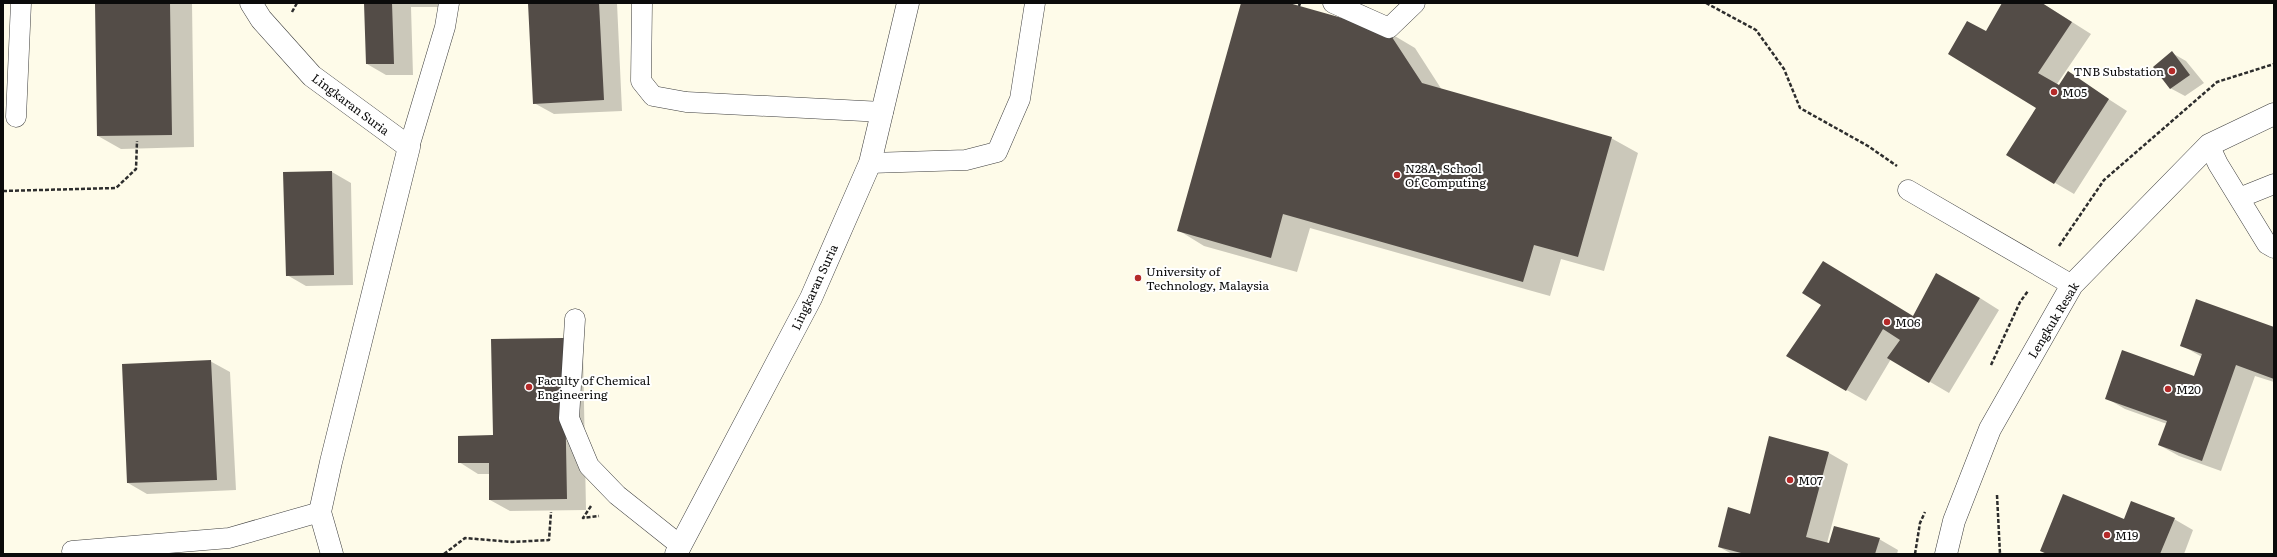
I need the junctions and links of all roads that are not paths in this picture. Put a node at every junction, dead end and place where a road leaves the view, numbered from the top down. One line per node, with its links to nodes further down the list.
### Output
1 (22, 3): 11 (lane)
2 (251, 3): 13 (street, Lingkaran Suria)
3 (449, 3): 13 (lane)
4 (642, 3): 9 (lane)
5 (908, 3): 9 (street, Lingkaran Suria)
6 (1035, 3): 14 (lane)
7 (1333, 3): 8 (lane)
8 (1415, 3)
9 (883, 112): 14 (street, Lingkaran Suria)
10 (2274, 114): 12 (street, Lengkuk Resak)
11 (16, 117)
12 (2209, 145): 17 (lane); 19 (street, Lengkuk Resak)
13 (409, 147): 21 (street)
14 (870, 163): 22 (street, Lingkaran Suria)
15 (2274, 184): 17 (lane)
16 (1908, 190): 19 (lane)
17 (2239, 198): 18 (lane)
18 (2274, 248)
19 (2072, 284): 25 (street, Lengkuk Resak)
20 (575, 319): 22 (lane)
21 (320, 512): 23 (lane); 24 (street)
22 (678, 550)
23 (72, 551)
24 (332, 554)
25 (1946, 554)

